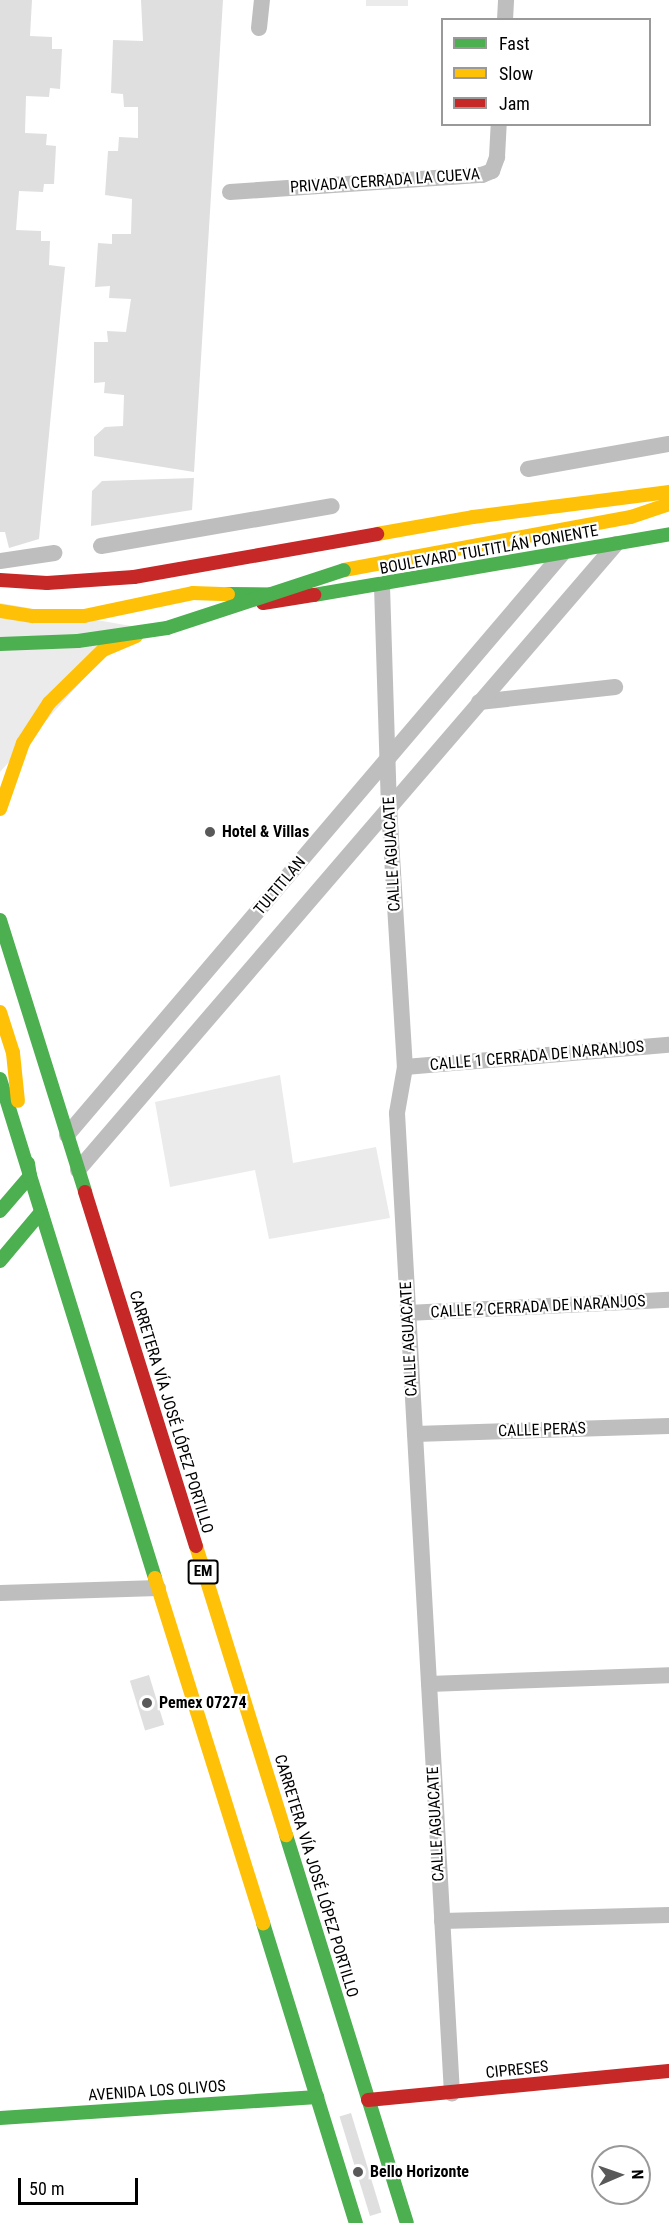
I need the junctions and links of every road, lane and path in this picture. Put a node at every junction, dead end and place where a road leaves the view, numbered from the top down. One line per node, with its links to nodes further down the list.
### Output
1 (507, 0): 3 (street)
2 (264, 1): 4 (street)
3 (505, 18)
4 (259, 28)
5 (499, 126): 6 (street, PRIVADA CERRADA LA CUEVA)
6 (230, 192)
7 (669, 492): 12 (main road)
8 (669, 504): 16 (main road, BOULEVARD TULTITLÁN PONIENTE, bridge)
9 (669, 534): 10 (main road, BOULEVARD TULTITLÁN PONIENTE)
10 (616, 544): 11 (main road, BOULEVARD TULTITLÁN PONIENTE); 18 (street, TULTITLAN)
11 (562, 554): 13 (main road, BOULEVARD TULTITLÁN PONIENTE); 19 (street, TULTITLAN)
12 (0, 580)
13 (382, 586): 14 (main road, BOULEVARD TULTITLÁN PONIENTE); 19 (street, CALLE AGUACATE)
14 (314, 595): 15 (main road); 21 (main road)
15 (0, 611)
16 (0, 644)
17 (615, 687): 18 (street)
18 (479, 702): 20 (street, TULTITLAN)
19 (389, 758): 20 (street, CALLE AGUACATE); 27 (street, TULTITLAN)
20 (389, 807): 25 (street, CALLE AGUACATE); 28 (street, TULTITLAN)
21 (0, 809)
22 (0, 920): 27 (main road, CARRETERA VÍA JOSÉ LÓPEZ PORTILLO / EM)
23 (0, 1012): 29 (main road)
24 (669, 1045): 25 (street, CALLE 1 CERRADA DE NARANJOS)
25 (405, 1067): 34 (street, CALLE AGUACATE)
26 (0, 1079): 29 (main road)
27 (67, 1136): 28 (main road, CARRETERA VÍA JOSÉ LÓPEZ PORTILLO / EM)
28 (78, 1170): 46 (main road, CARRETERA VÍA JOSÉ LÓPEZ PORTILLO / EM)
29 (30, 1176): 30 (main road); 31 (main road)
30 (0, 1211)
31 (42, 1212): 32 (main road); 37 (main road)
32 (0, 1261)
33 (669, 1300): 34 (street, CALLE 2 CERRADA DE NARANJOS)
34 (408, 1313): 36 (street, CALLE AGUACATE)
35 (669, 1425): 36 (street, CALLE PERAS)
36 (415, 1434): 40 (street, CALLE AGUACATE)
37 (158, 1588): 38 (street); 45 (main road)
38 (0, 1593)
39 (669, 1675): 40 (street)
40 (429, 1684): 42 (street, CALLE AGUACATE)
41 (669, 1915): 42 (street)
42 (442, 1921): 44 (street, CALLE AGUACATE)
43 (669, 2071): 44 (main road, CIPRESES)
44 (452, 2093): 46 (main road, CIPRESES)
45 (317, 2097): 47 (main road, AVENIDA LOS OLIVOS); 48 (main road)
46 (368, 2100): 49 (main road, CARRETERA VÍA JOSÉ LÓPEZ PORTILLO / EM)
47 (0, 2118)
48 (356, 2223)
49 (407, 2223)

